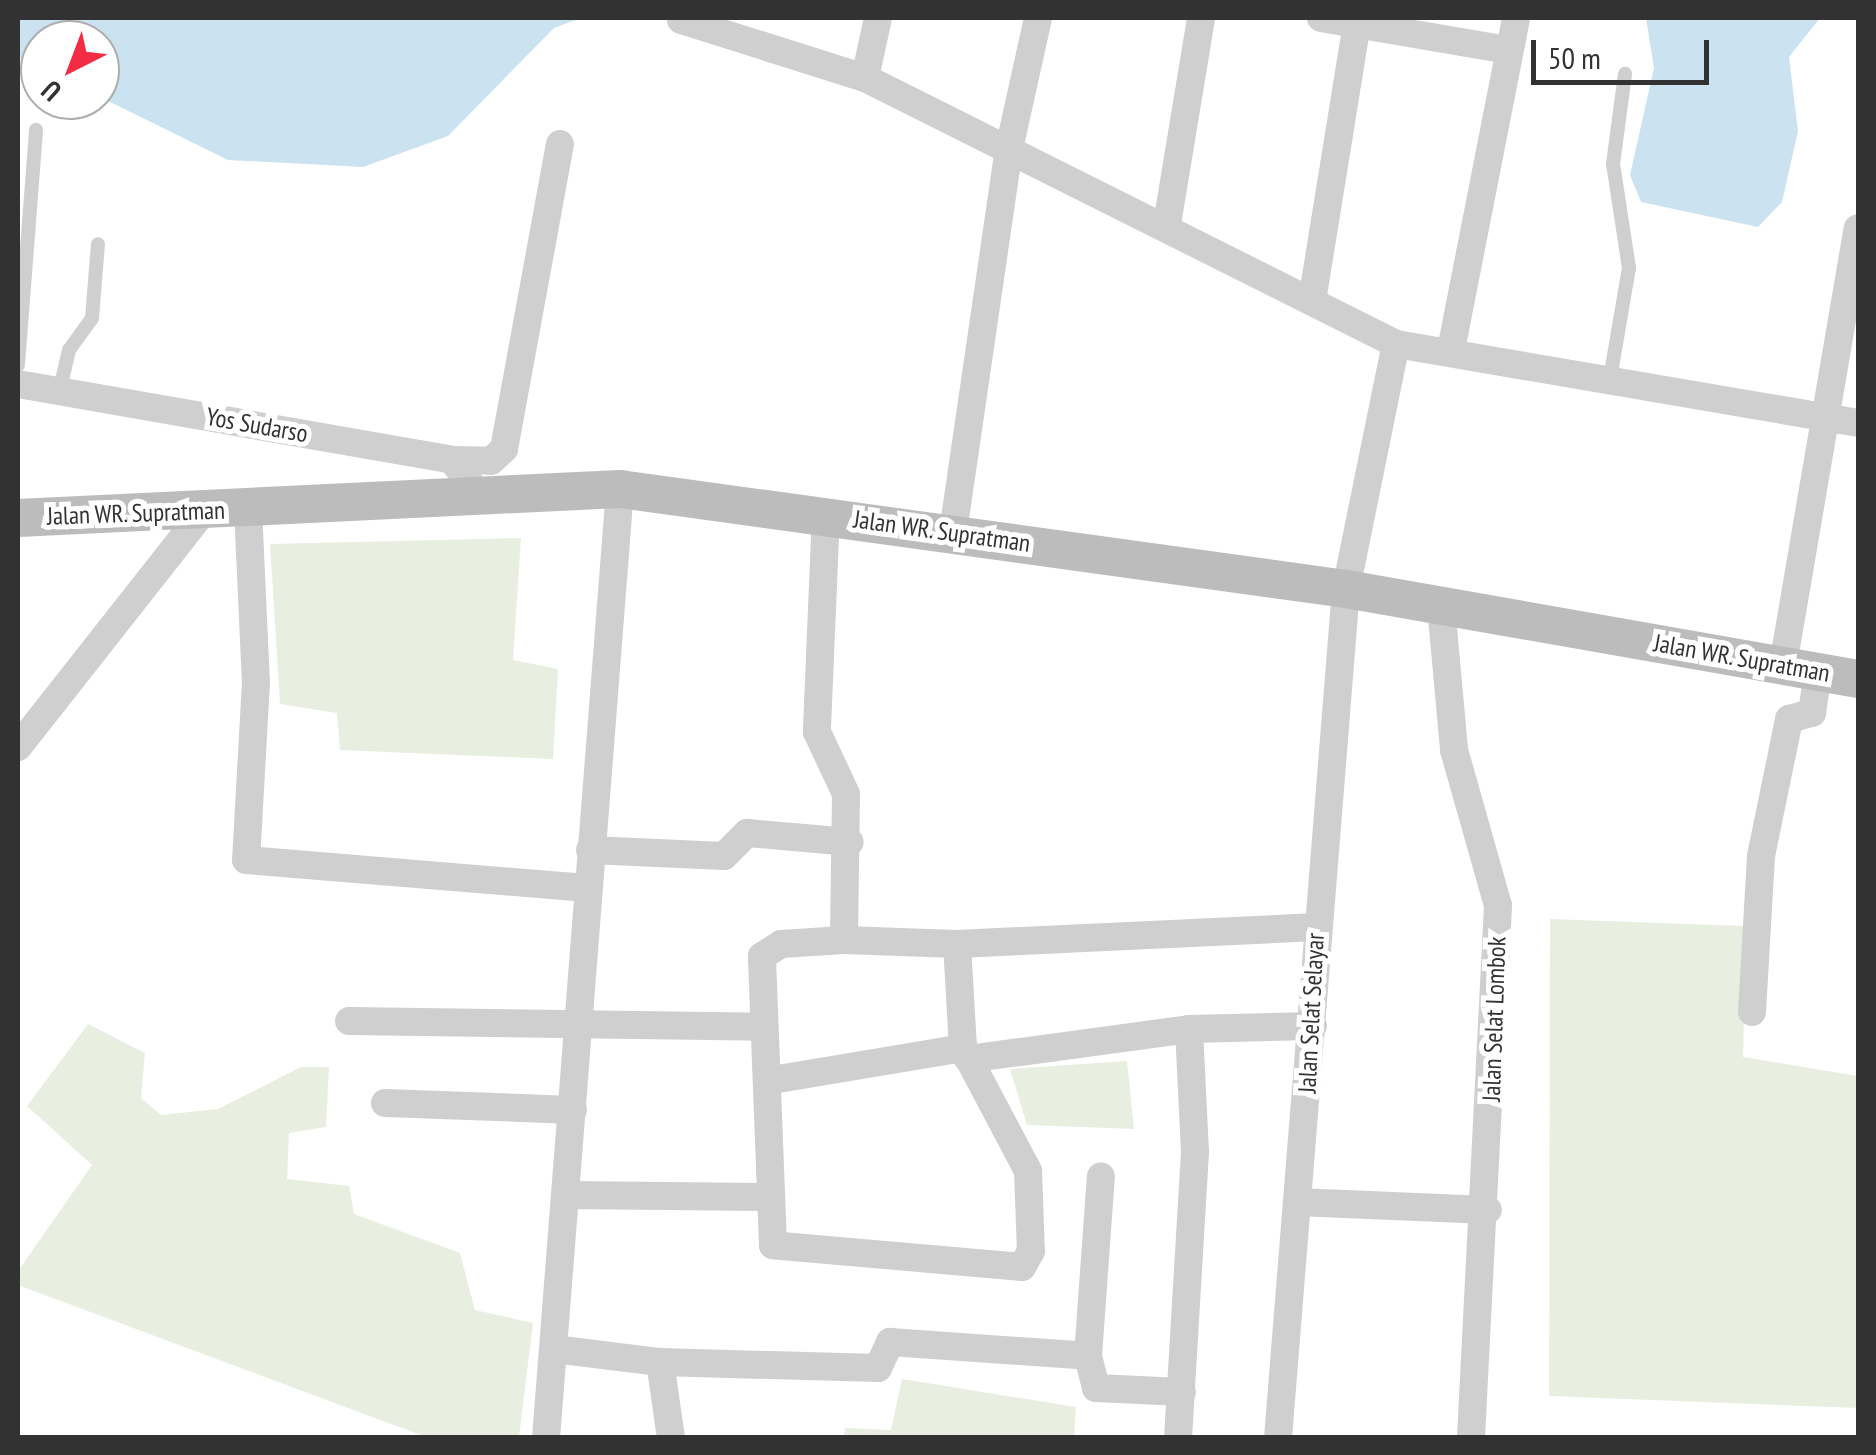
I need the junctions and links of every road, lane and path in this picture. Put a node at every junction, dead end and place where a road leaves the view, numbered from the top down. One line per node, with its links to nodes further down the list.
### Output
1 (878, 18): 10 (street)
2 (1038, 18): 13 (street)
3 (1200, 18): 14 (street)
4 (1321, 18): 7 (street)
5 (1516, 18): 8 (street)
6 (682, 20): 10 (street)
7 (1357, 20): 8 (street); 17 (street)
8 (1510, 50): 19 (street)
9 (1626, 74): 21 (lane)
10 (865, 78): 13 (street)
11 (36, 130): 20 (lane)
12 (560, 144): 26 (street, Yos Sudarso)
13 (1008, 149): 14 (street); 33 (street)
14 (1167, 224): 17 (street)
15 (1858, 228): 24 (street)
16 (98, 244): 23 (lane)
17 (1312, 302): 18 (street)
18 (1396, 344): 19 (street); 34 (street, Jalan Selat Selayar)
19 (1451, 350): 21 (street)
20 (18, 365)
21 (1611, 373): 24 (street)
22 (18, 384): 23 (street, Yos Sudarso)
23 (60, 389): 26 (street, Yos Sudarso)
24 (1828, 417): 25 (street); 37 (street)
25 (1858, 422)
26 (452, 460): 28 (street)
27 (620, 489): 28 (street, Jalan WR. Supratman); 31 (street, Jalan WR. Supratman); 40 (street)
28 (480, 496): 29 (street, Jalan WR. Supratman)
29 (248, 508): 30 (street, Jalan WR. Supratman); 41 (street)
30 (203, 512): 32 (street, Jalan WR. Supratman); 38 (street)
31 (826, 514): 33 (street, Jalan WR. Supratman); 39 (street)
32 (18, 518)
33 (953, 532): 34 (street, Jalan WR. Supratman)
34 (1346, 598): 35 (street, Jalan WR. Supratman); 42 (street, Jalan Selat Selayar)
35 (1441, 606): 37 (street, Jalan WR. Supratman); 59 (street, Jalan Selat Lombok)
36 (1858, 679): 37 (street, Jalan WR. Supratman)
37 (1807, 686): 45 (street)
38 (18, 747)
39 (850, 842): 40 (street); 43 (street)
40 (590, 850): 41 (street)
41 (584, 888): 47 (street)
42 (1316, 927): 44 (street); 49 (street, Jalan Selat Selayar)
43 (844, 940): 44 (street); 48 (street)
44 (957, 944): 51 (street)
45 (1752, 1012)
46 (349, 1020): 47 (street)
47 (580, 1020): 48 (street); 54 (street)
48 (764, 1026): 52 (street)
49 (1313, 1026): 50 (street); 58 (street, Jalan Selat Selayar)
50 (1188, 1029): 51 (street); 63 (street)
51 (965, 1053): 52 (street); 57 (street)
52 (772, 1080): 57 (street)
53 (385, 1104): 54 (street)
54 (572, 1110): 56 (street)
55 (1101, 1176): 61 (street)
56 (566, 1195): 57 (street); 60 (street)
57 (768, 1197)
58 (1297, 1202): 59 (street); 67 (street, Jalan Selat Selayar)
59 (1488, 1210): 68 (street, Jalan Selat Lombok)
60 (554, 1349): 62 (street); 64 (street)
61 (1088, 1356): 62 (street); 63 (street)
62 (660, 1362): 65 (street)
63 (1182, 1392): 66 (street)
64 (546, 1438)
65 (671, 1438)
66 (1178, 1438)
67 (1278, 1438)
68 (1471, 1438)

